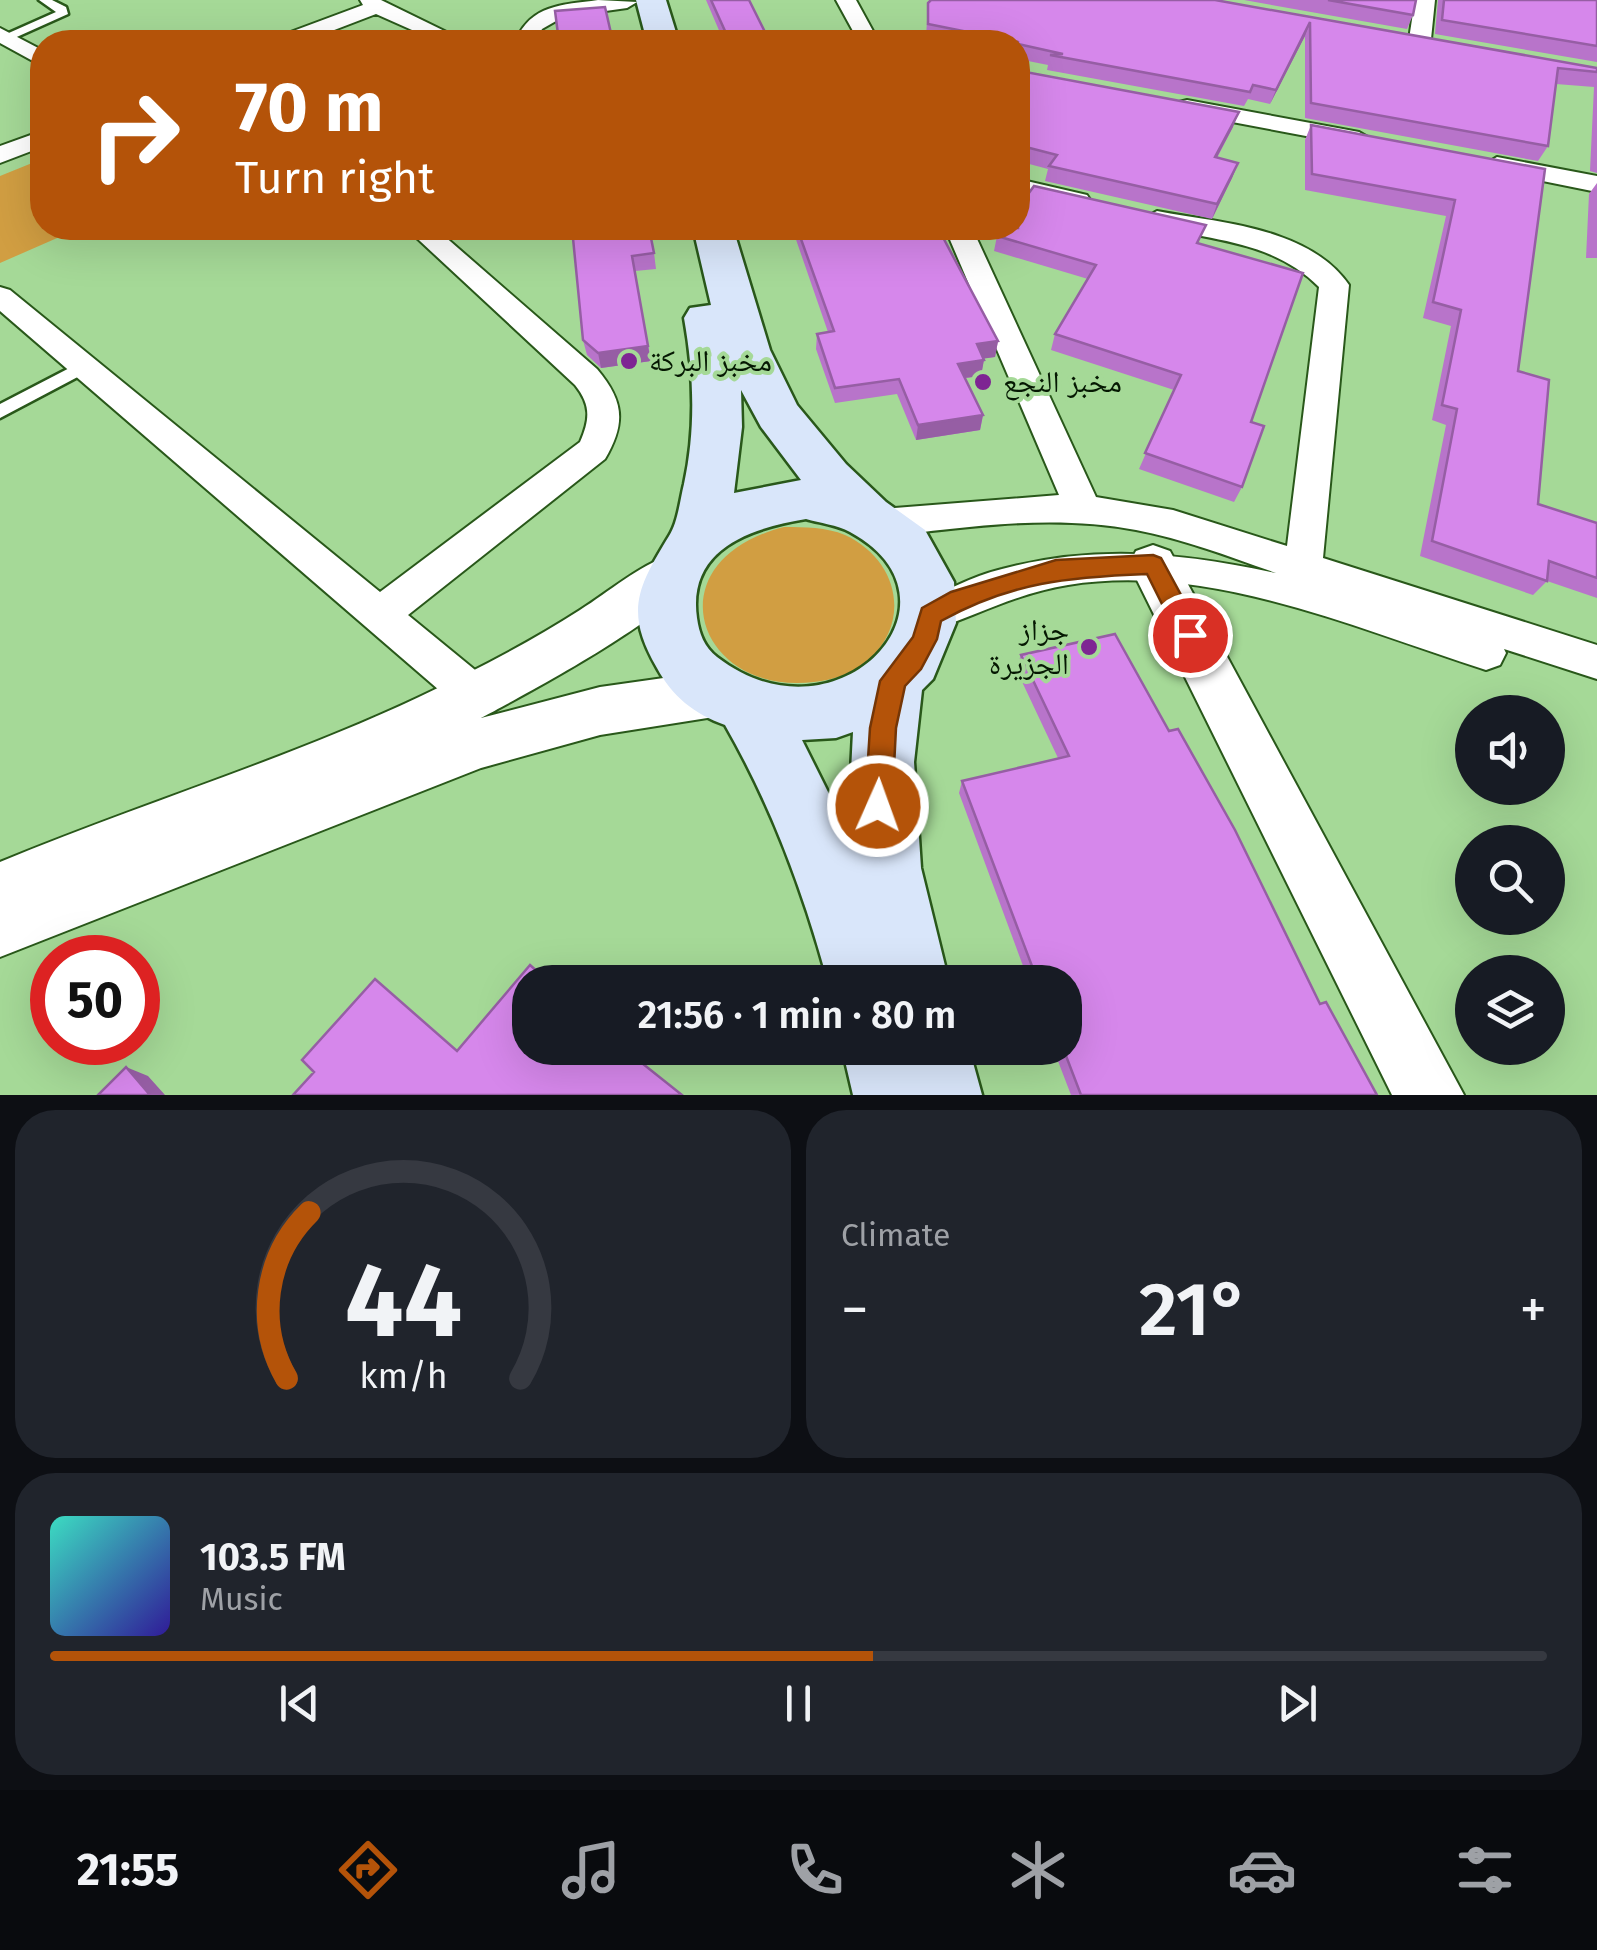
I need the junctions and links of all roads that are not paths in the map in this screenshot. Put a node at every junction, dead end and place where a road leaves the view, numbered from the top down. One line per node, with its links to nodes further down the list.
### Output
1 (44, 0): 12 (lane)
2 (846, 0): 11 (street)
3 (1426, 0): 13 (street)
4 (635, 1): 8 (street); 9 (main road); 10 (main road)
5 (373, 3): 6 (street); 7 (street)
6 (311, 30)
7 (430, 30)
8 (531, 30)
9 (637, 30)
10 (656, 30)
11 (862, 30)
12 (3, 36): 14 (street)
13 (1419, 40)
14 (30, 51)
15 (1172, 104): 17 (street)
16 (30, 143): 18 (street)
17 (1384, 144)
18 (0, 155)
19 (1481, 162): 20 (street)
20 (1597, 184)
21 (1030, 191): 33 (street)
22 (432, 240): 35 (street)
23 (687, 240): 31 (main road)
24 (715, 240): 30 (main road)
25 (963, 240): 29 (street)
26 (0, 296): 27 (street)
27 (83, 367): 28 (lane); 35 (street)
28 (0, 412)
29 (1082, 507): 30 (street); 33 (street)
30 (878, 521): 31 (main road); 34 (main road)
31 (684, 555): 39 (street); 40 (main road)
32 (1153, 564): 34 (street); 38 (street); 49 (street)
33 (1302, 568): 36 (street)
34 (930, 615): 37 (main road)
35 (378, 616): 39 (street)
36 (1597, 662)
37 (893, 681): 40 (main road); 44 (main road)
38 (1597, 688)
39 (476, 696): 41 (street)
40 (734, 699): 42 (street); 43 (main road)
41 (0, 891)
42 (0, 926)
43 (860, 965)
44 (907, 965)
45 (885, 1065): 47 (main road)
46 (934, 1065): 48 (main road)
47 (893, 1095)
48 (942, 1095)
49 (1430, 1095)

